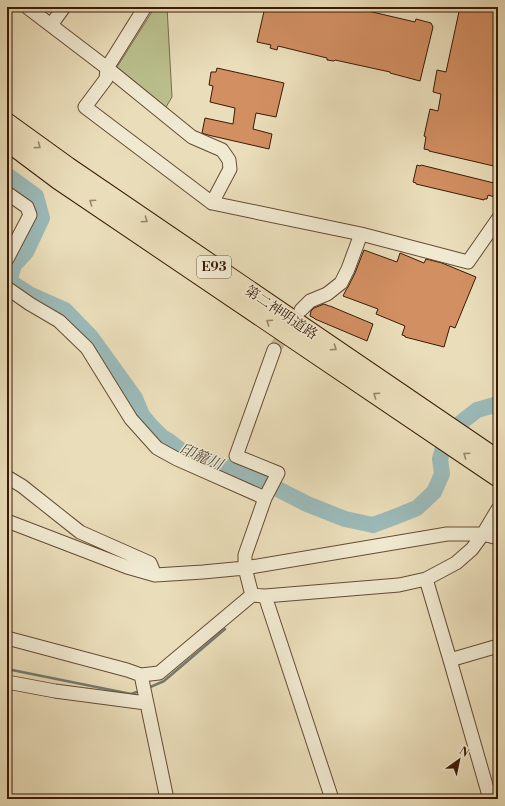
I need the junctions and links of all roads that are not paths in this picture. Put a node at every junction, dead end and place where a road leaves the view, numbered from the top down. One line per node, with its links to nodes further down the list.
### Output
1 (27, 7): 4 (street)
2 (64, 7): 4 (street)
3 (145, 7): 5 (street)
4 (51, 25): 5 (street)
5 (107, 68): 9 (street); 9 (street)
6 (7, 123): 16 (highway, 第二神明道路 / E93, one-way to 16)
7 (7, 142): 16 (highway, 第二神明道路 / E93, one-way to 7)
8 (7, 193): 12 (street)
9 (212, 203): 11 (street)
10 (498, 219): 11 (street)
11 (361, 234): 14 (street)
12 (7, 259)
13 (7, 288): 20 (street)
14 (301, 310)
15 (274, 350): 20 (street)
16 (416, 413): 17 (highway, 第二神明道路 / E93); 19 (highway, 第二神明道路 / E93, one-way to 16)
17 (498, 460)
18 (7, 477): 26 (street)
19 (498, 477)
20 (266, 498): 25 (street)
21 (498, 509): 23 (street)
22 (7, 521): 26 (street)
23 (483, 534): 24 (street); 25 (street); 27 (street)
24 (498, 538)
25 (245, 568): 26 (street); 28 (street)
26 (155, 575)
27 (426, 580): 29 (street); 32 (street)
28 (252, 595): 29 (street); 33 (street)
29 (265, 596): 37 (street)
30 (7, 638): 33 (street)
31 (498, 646): 32 (street)
32 (450, 660): 38 (street)
33 (141, 675): 35 (street)
34 (7, 682): 35 (street)
35 (146, 703): 36 (street)
36 (167, 799)
37 (332, 799)
38 (490, 799)

